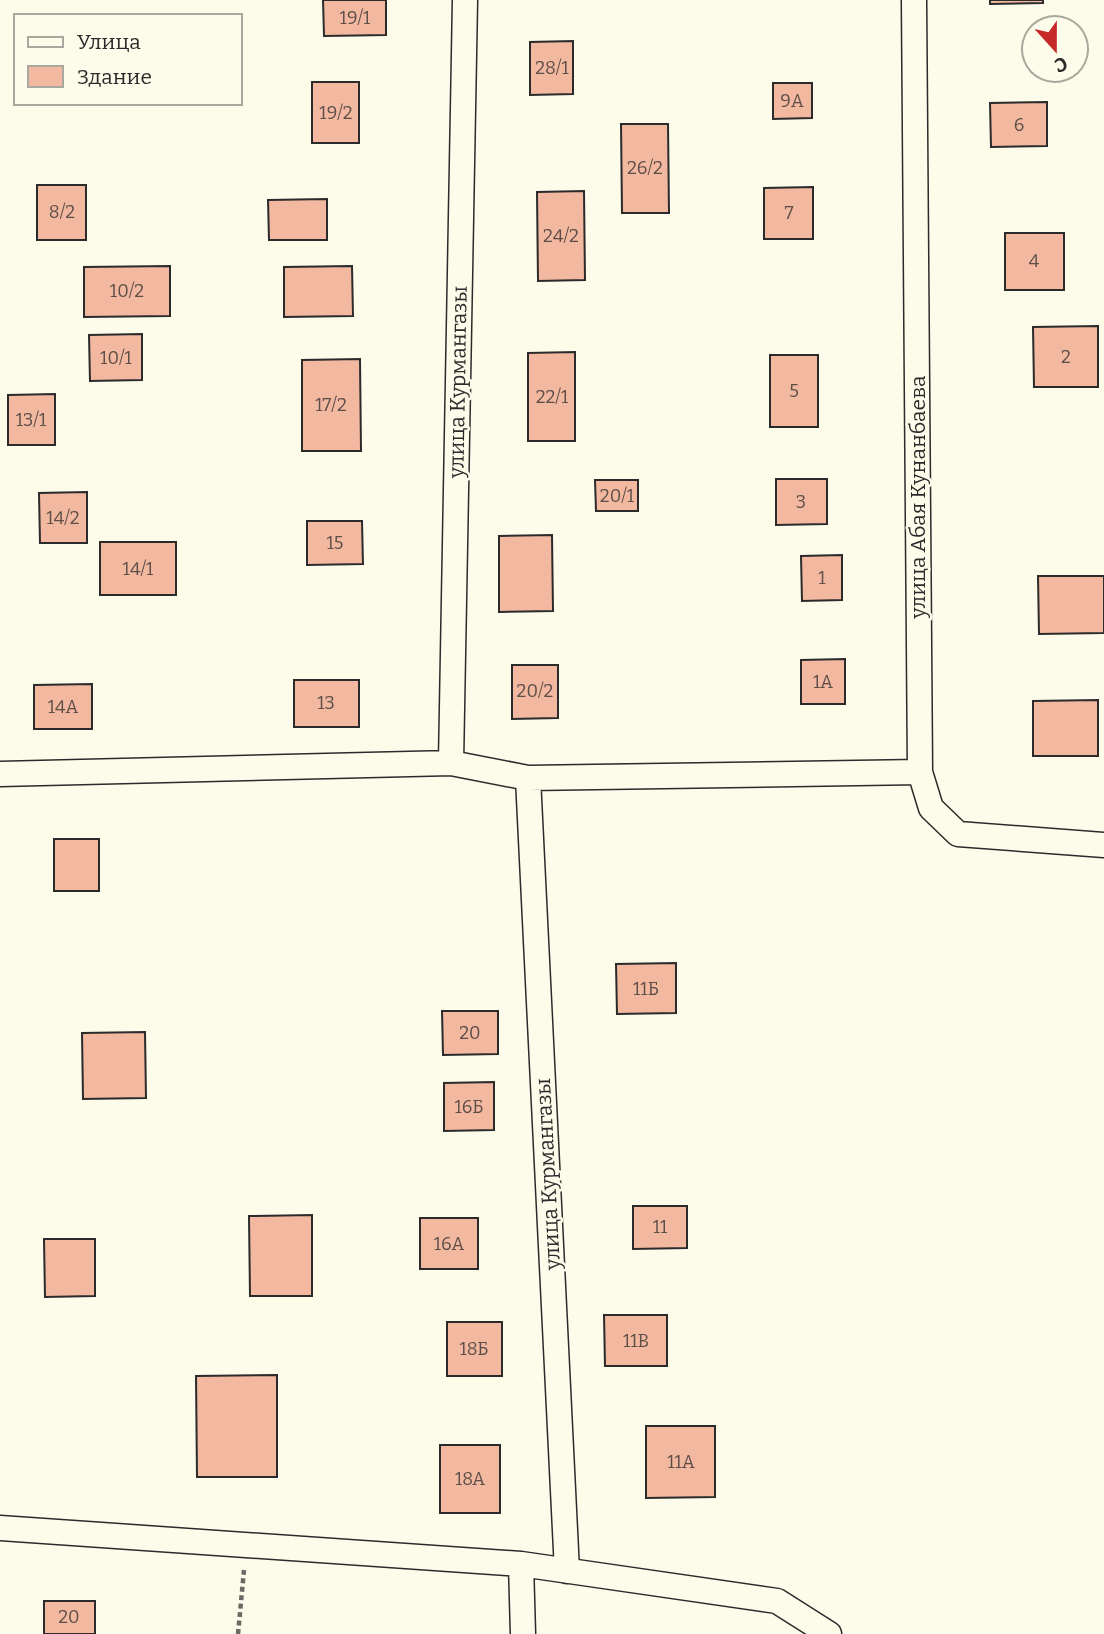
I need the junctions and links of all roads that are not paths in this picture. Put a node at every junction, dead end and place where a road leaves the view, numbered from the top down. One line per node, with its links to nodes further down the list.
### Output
1 (465, 0): 3 (street, улица Курмангазы)
2 (914, 0): 4 (street, улица Абая Кунанбаева)
3 (450, 763): 5 (street); 6 (street)
4 (920, 772): 6 (street); 7 (street, улица Абая Кунанбаева)
5 (0, 774)
6 (528, 778): 10 (street, улица Курмангазы)
7 (1104, 845)
8 (0, 1528): 9 (street)
9 (521, 1564): 10 (street); 11 (street)
10 (567, 1571): 12 (street)
11 (523, 1634)
12 (829, 1634)

